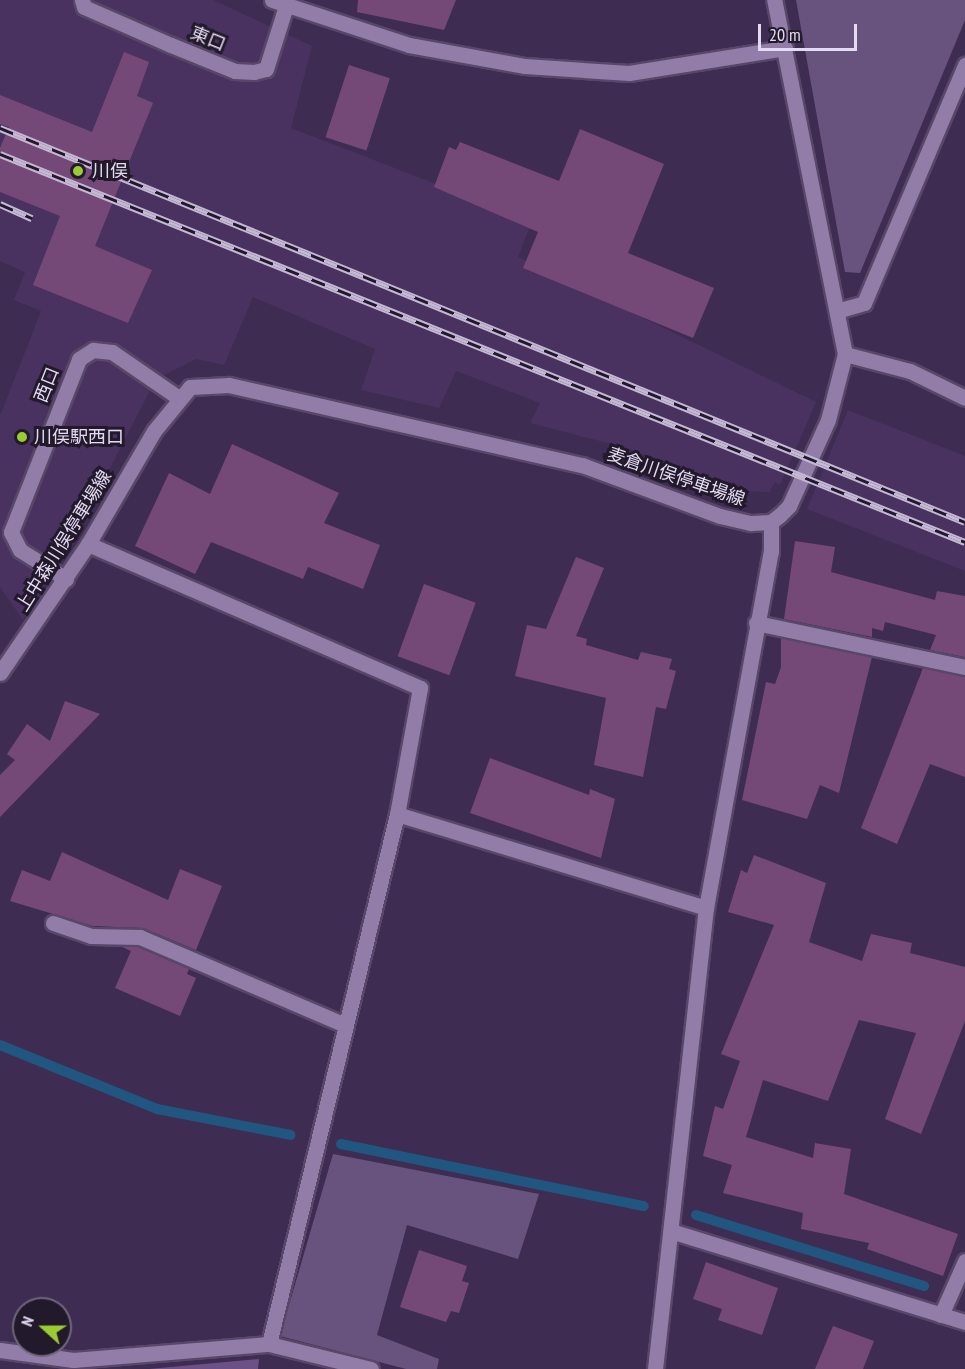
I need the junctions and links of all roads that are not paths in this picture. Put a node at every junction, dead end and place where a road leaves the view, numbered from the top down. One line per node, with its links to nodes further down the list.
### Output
1 (82, 0): 3 (street, 東口)
2 (774, 0): 4 (street)
3 (282, 2): 4 (street)
4 (785, 48): 6 (street)
5 (965, 65): 6 (street)
6 (840, 310): 7 (street)
7 (845, 354): 9 (street); 10 (street)
8 (179, 398): 10 (street, 麦倉川俣停車場線); 11 (street, 上中森川俣停車場線); 12 (street, 西口)
9 (965, 398)
10 (771, 522): 13 (street)
11 (88, 544): 12 (street, 上中森川俣停車場線); 16 (street)
12 (66, 579): 15 (street, 上中森川俣停車場線)
13 (756, 623): 14 (street); 17 (street)
14 (965, 667)
15 (0, 673)
16 (397, 814): 17 (street); 19 (street)
17 (706, 908): 20 (street)
18 (53, 923): 19 (street)
19 (345, 1025): 24 (street)
20 (674, 1232): 22 (street); 27 (street)
21 (965, 1260): 22 (street)
22 (942, 1315): 23 (street)
23 (965, 1322)
24 (269, 1344): 25 (street); 26 (street)
25 (0, 1350)
26 (371, 1369)
27 (655, 1369)

